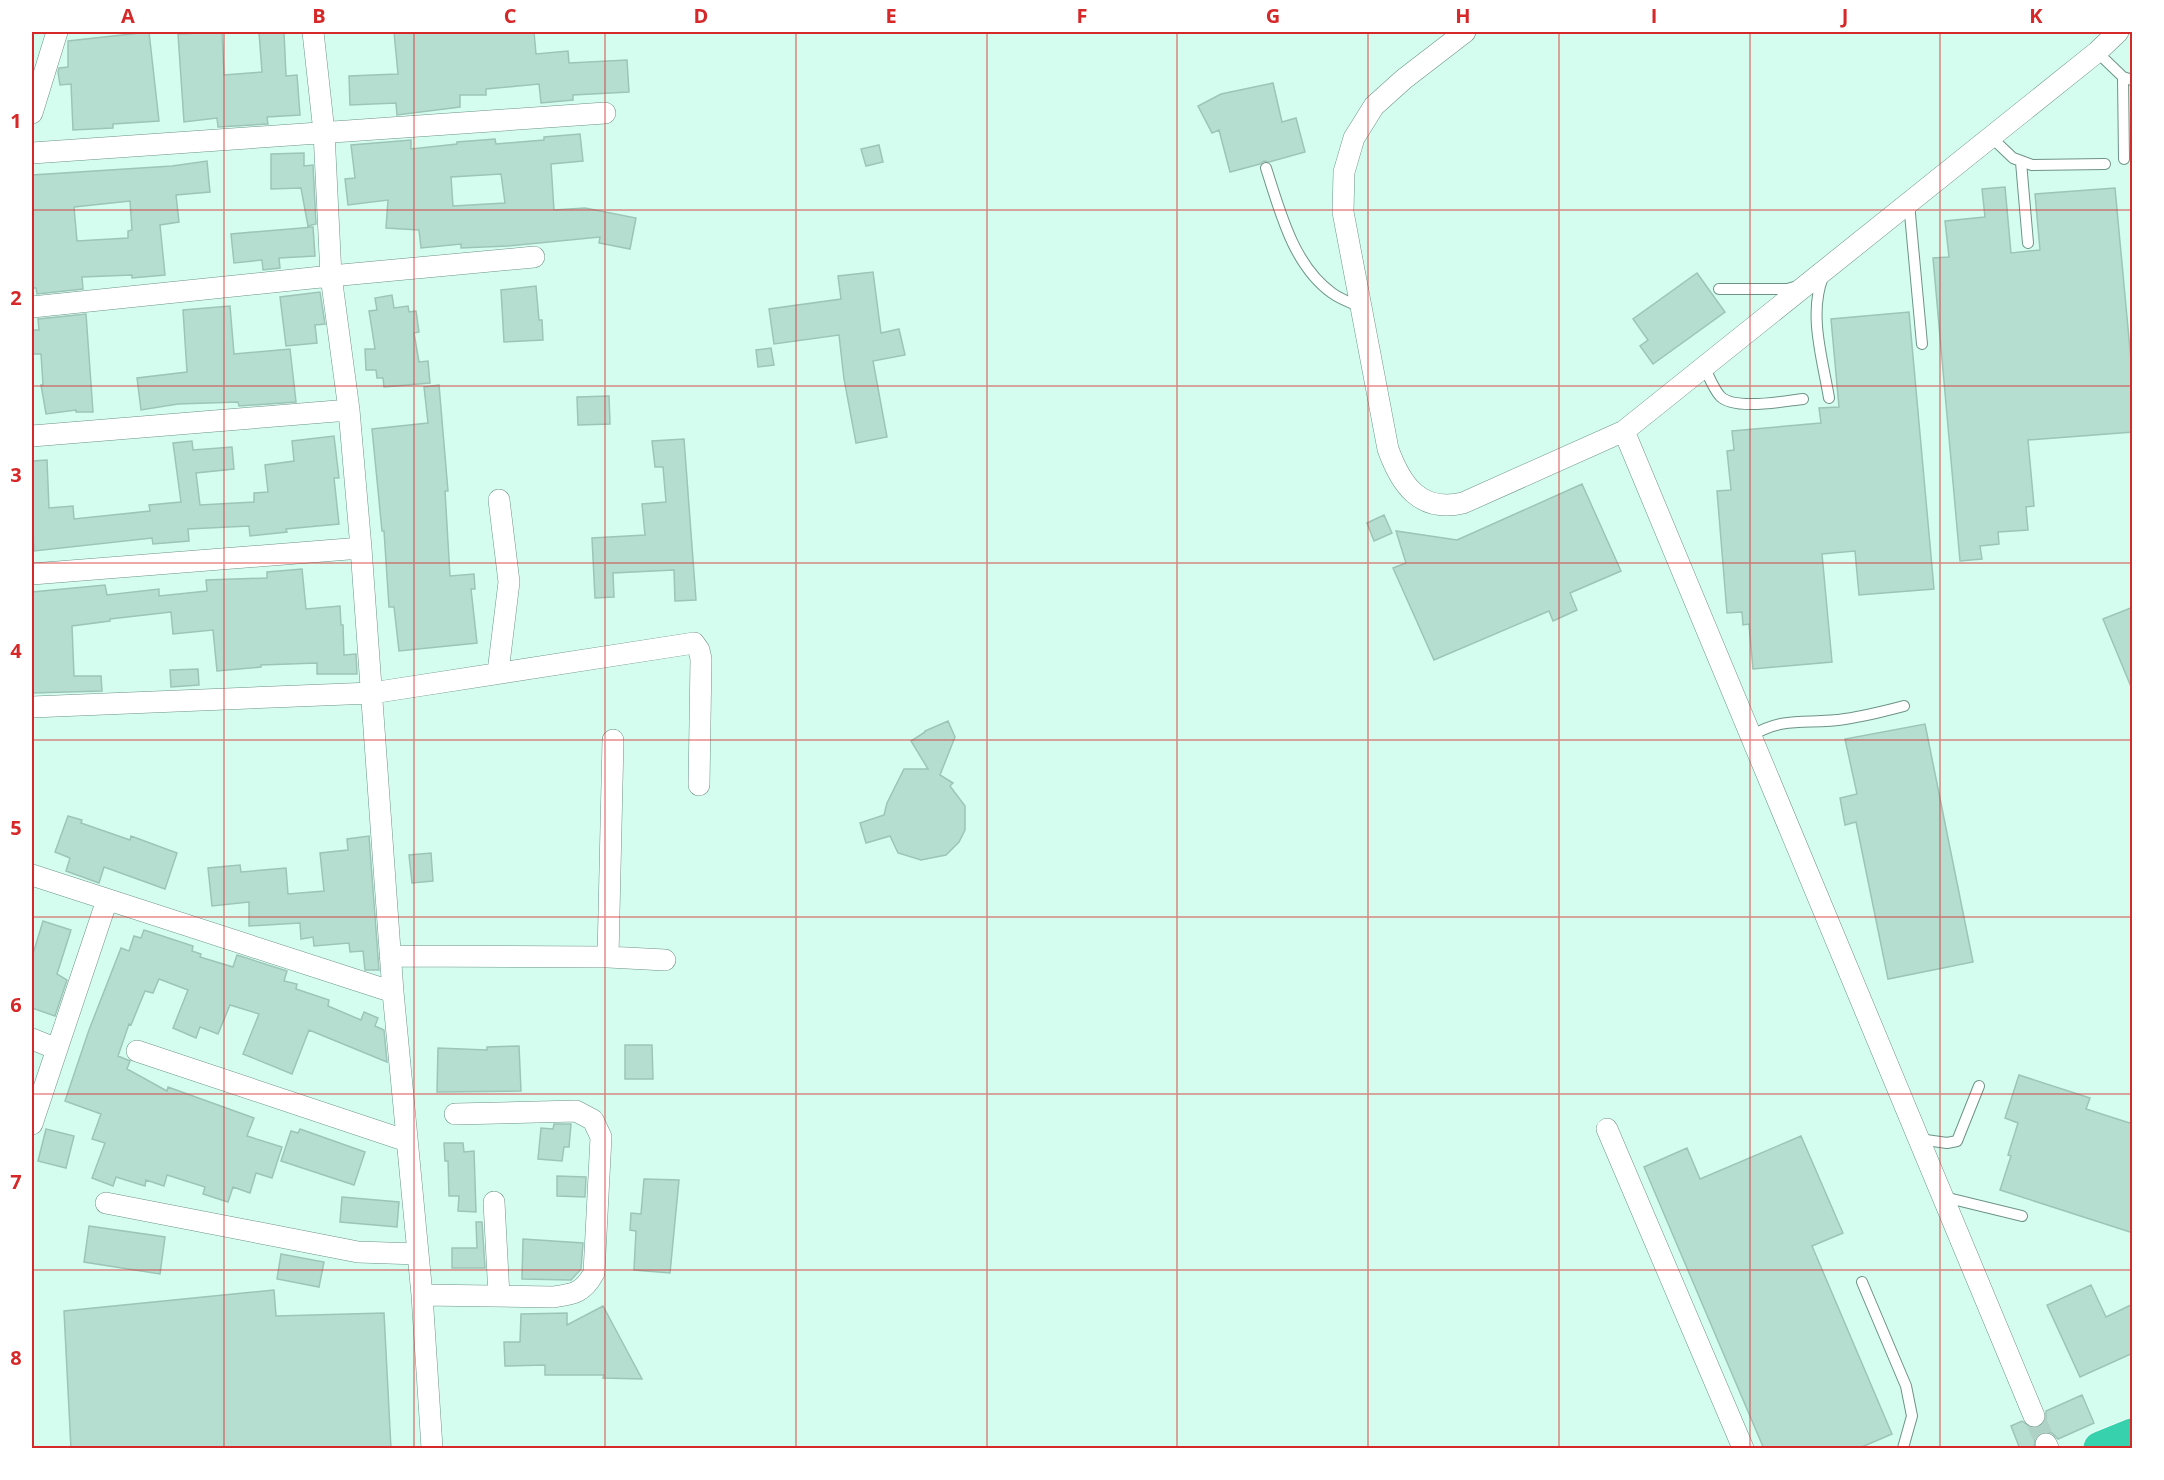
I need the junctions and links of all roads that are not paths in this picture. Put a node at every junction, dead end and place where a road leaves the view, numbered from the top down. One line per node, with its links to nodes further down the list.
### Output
1 (57, 32): 7 (street)
2 (313, 32): 9 (street)
3 (1465, 32): 23 (street)
4 (2116, 33): 5 (street)
5 (2097, 52): 6 (lane); 10 (street)
6 (2128, 79): 12 (lane)
7 (32, 113)
8 (604, 113): 9 (street)
9 (324, 132): 11 (street); 19 (street)
10 (1991, 137): 13 (lane); 16 (street)
11 (32, 153)
12 (2124, 159)
13 (2021, 162): 14 (lane); 17 (lane)
14 (2105, 164)
15 (1266, 168): 23 (lane)
16 (1909, 203): 20 (street); 24 (lane)
17 (2028, 243)
18 (534, 257): 19 (street)
19 (331, 276): 22 (street); 28 (street)
20 (1817, 277): 21 (lane); 25 (street); 26 (lane)
21 (1719, 289)
22 (32, 307)
23 (1361, 307): 29 (street)
24 (1922, 344)
25 (1704, 368): 27 (lane); 29 (street)
26 (1829, 398)
27 (1803, 399)
28 (349, 410): 30 (street); 32 (street)
29 (1624, 431): 38 (street)
30 (32, 436)
31 (499, 500): 34 (street)
32 (361, 548): 33 (street); 35 (street)
33 (32, 574)
34 (498, 672): 35 (street); 40 (street)
35 (372, 693): 37 (street); 43 (street)
36 (1904, 706): 38 (lane)
37 (32, 708)
38 (1751, 736): 54 (street)
39 (614, 740): 44 (street)
40 (699, 785)
41 (32, 875): 42 (street)
42 (107, 900): 46 (street); 48 (street)
43 (390, 956): 44 (street); 46 (street)
44 (608, 957): 45 (street)
45 (665, 960)
46 (393, 992): 55 (street)
47 (32, 1039): 48 (street)
48 (57, 1049): 52 (street)
49 (137, 1051): 55 (street)
50 (1979, 1086): 54 (lane)
51 (455, 1114): 63 (street)
52 (32, 1124)
53 (1607, 1129): 67 (street)
54 (1919, 1139): 56 (street)
55 (407, 1141): 60 (street)
56 (1943, 1197): 59 (lane); 64 (street)
57 (494, 1202): 63 (street)
58 (106, 1203): 60 (street)
59 (2022, 1216)
60 (418, 1254): 62 (street)
61 (1862, 1282): 68 (lane)
62 (422, 1295): 63 (street); 66 (street)
63 (499, 1296)
64 (2034, 1416)
65 (2133, 1435): 69 (highway)
66 (432, 1449)
67 (1743, 1449)
68 (1903, 1449)
69 (2100, 1449)

